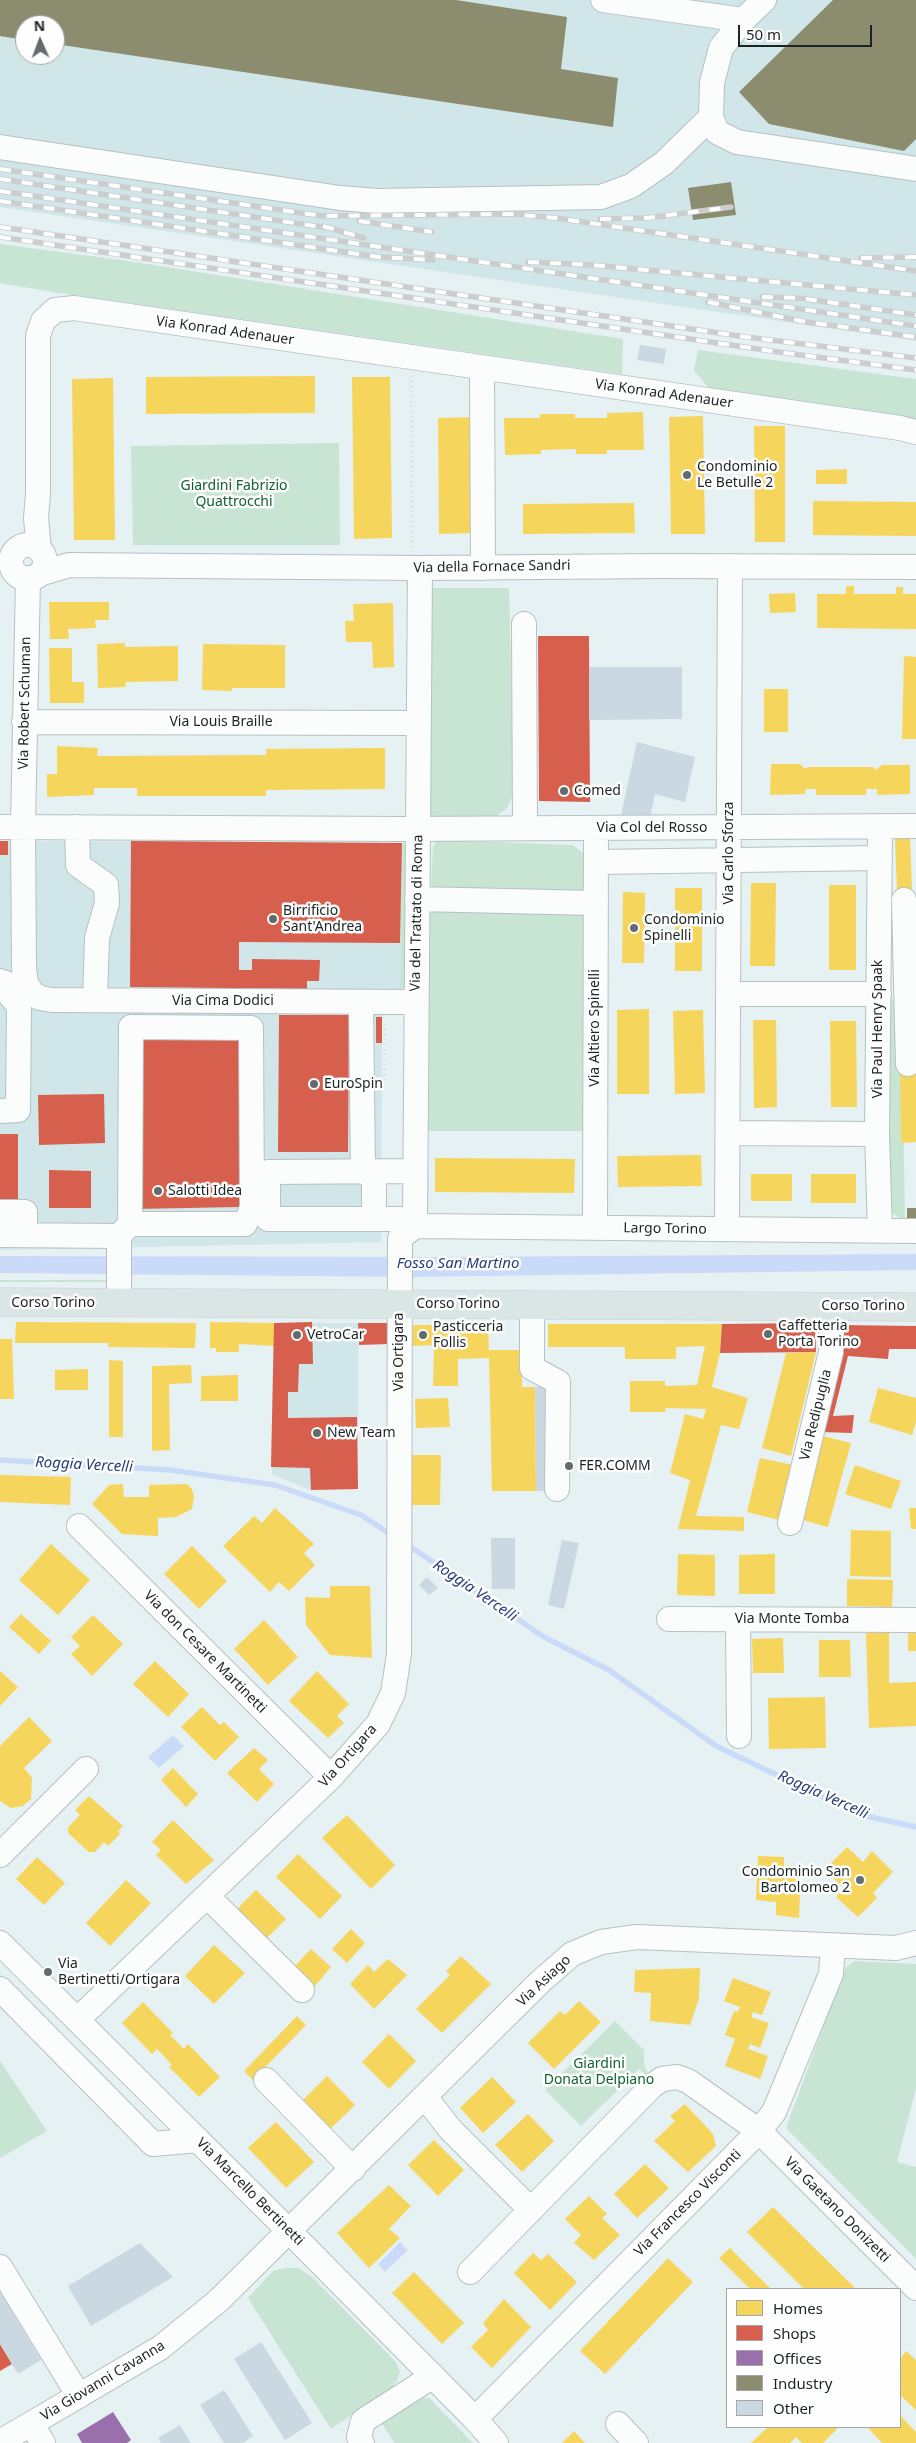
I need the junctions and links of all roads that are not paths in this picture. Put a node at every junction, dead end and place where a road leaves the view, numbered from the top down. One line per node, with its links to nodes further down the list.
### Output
1 (603, 0): 3 (street)
2 (764, 0): 3 (street)
3 (743, 20): 4 (street)
4 (711, 117): 5 (street); 6 (street)
5 (0, 147)
6 (916, 169)
7 (43, 321): 8 (street, Via Konrad Adenauer); 10 (street, Via Robert Schuman)
8 (482, 368): 9 (street, Via Konrad Adenauer); 15 (street)
9 (916, 432)
10 (36, 518): 12 (street, Via Robert Schuman); 12 (street, Via Robert Schuman)
11 (416, 560): 12 (street, Via della Fornace Sandri); 15 (street, Via della Fornace Sandri); 18 (street, Via del Trattato di Roma)
12 (37, 564): 17 (street, Via Robert Schuman)
13 (730, 566): 14 (street, Via della Fornace Sandri); 15 (street, Via della Fornace Sandri); 25 (street, Via Carlo Sforza)
14 (916, 567)
15 (483, 568)
16 (524, 624): 23 (street)
17 (24, 722): 18 (street, Via Louis Braille); 21 (street, Via Robert Schuman)
18 (418, 723): 26 (street, Via del Trattato di Roma)
19 (880, 826): 20 (street, Via Col del Rosso); 25 (street, Via Col del Rosso); 27 (street, Via Paul Henry Spaak)
20 (916, 826)
21 (11, 827): 22 (street, Via Col del Rosso); 37 (street, Via Robert Schuman)
22 (77, 827): 26 (street, Via Col del Rosso); 38 (street)
23 (525, 828): 24 (street, Via Col del Rosso); 26 (street, Via Col del Rosso)
24 (596, 828): 25 (street, Via Col del Rosso); 29 (street, Via Altiero Spinelli)
25 (729, 828): 28 (street, Via Carlo Sforza)
26 (418, 829): 30 (street, Via del Trattato di Roma)
27 (880, 858): 28 (street); 35 (street, Via Paul Henry Spaak)
28 (729, 861): 29 (street); 36 (street, Via Carlo Sforza)
29 (596, 862): 32 (street, Via Altiero Spinelli)
30 (417, 899): 32 (street); 40 (street, Via del Trattato di Roma)
31 (904, 900): 34 (street)
32 (596, 903): 50 (street, Via Altiero Spinelli)
33 (0, 982): 37 (street, Via Cima Dodici)
34 (906, 982): 35 (street); 41 (street)
35 (879, 989): 36 (street); 44 (street, Via Paul Henry Spaak)
36 (728, 994): 43 (street, Via Carlo Sforza)
37 (25, 1000): 38 (street, Via Cima Dodici); 42 (street, Via Robert Schuman)
38 (95, 1000): 39 (street, Via Cima Dodici)
39 (361, 1002): 40 (street, Via Cima Dodici); 46 (street)
40 (416, 1002): 45 (street, Via del Trattato di Roma)
41 (908, 1064)
42 (0, 1111)
43 (728, 1133): 44 (street); 51 (street, Via Carlo Sforza)
44 (877, 1134): 52 (street, Via Paul Henry Spaak)
45 (415, 1171): 46 (street); 49 (street, Via del Trattato di Roma)
46 (368, 1172): 48 (street); 48 (street, Largo Torino)
47 (0, 1212): 55 (street)
48 (374, 1219): 49 (street, Largo Torino)
49 (415, 1222): 50 (street, Largo Torino); 58 (street, Via Ortigara)
50 (594, 1228): 51 (street, Largo Torino)
51 (727, 1229): 52 (street, Largo Torino)
52 (880, 1231): 53 (street, Largo Torino)
53 (916, 1231)
54 (0, 1235): 55 (street)
55 (25, 1235): 56 (street)
56 (123, 1237): 56 (street); 57 (street)
57 (119, 1292): 58 (main road, Corso Torino); 59 (main road, Corso Torino)
58 (399, 1294): 60 (main road, Corso Torino); 71 (street, Via Ortigara)
59 (0, 1302)
60 (532, 1305): 61 (main road, Corso Torino); 63 (street)
61 (832, 1306): 62 (main road, Corso Torino); 64 (street, Via Redipuglia)
62 (916, 1306)
63 (557, 1489)
64 (790, 1523)
65 (79, 1526): 71 (street, Via don Cesare Martinetti)
66 (669, 1619): 67 (street, Via Monte Tomba)
67 (738, 1619): 68 (street, Via Monte Tomba); 69 (street)
68 (916, 1620)
69 (739, 1736)
70 (86, 1769): 72 (street)
71 (331, 1777): 73 (street, Via Ortigara)
72 (0, 1855)
73 (207, 1896): 78 (street); 79 (street, Via Ortigara)
74 (0, 1943): 79 (street, Via Marcello Bertinetti)
75 (916, 1943): 76 (street, Via Asiago)
76 (833, 1946): 81 (street, Via Asiago); 82 (street, Via Francesco Visconti)
77 (0, 1989): 83 (street)
78 (302, 1990)
79 (76, 2020): 83 (street, Via Marcello Bertinetti)
80 (266, 2080): 84 (street)
81 (425, 2097): 84 (street, Via Asiago); 85 (street)
82 (759, 2131): 85 (street, Via Gaetano Donizetti); 89 (street, Via Gaetano Donizetti); 92 (street, Via Francesco Visconti)
83 (198, 2140): 86 (street, Via Marcello Bertinetti)
84 (353, 2169): 86 (street, Via Asiago)
85 (531, 2210): 88 (street, Via Gaetano Donizetti)
86 (289, 2231): 90 (street, Via Marcello Bertinetti); 91 (street, Via Giovanni Cavanna)
87 (0, 2267): 91 (street)
88 (470, 2272)
89 (916, 2288)
90 (433, 2376): 92 (street, Via Marcello Bertinetti); 96 (street)
91 (79, 2396): 94 (street, Via Giovanni Cavanna)
92 (475, 2418): 97 (street, Via Marcello Bertinetti)
93 (618, 2424): 98 (street)
94 (37, 2433): 95 (street, Via Giovanni Cavanna)
95 (0, 2442)
96 (362, 2443)
97 (496, 2443)
98 (636, 2443)

